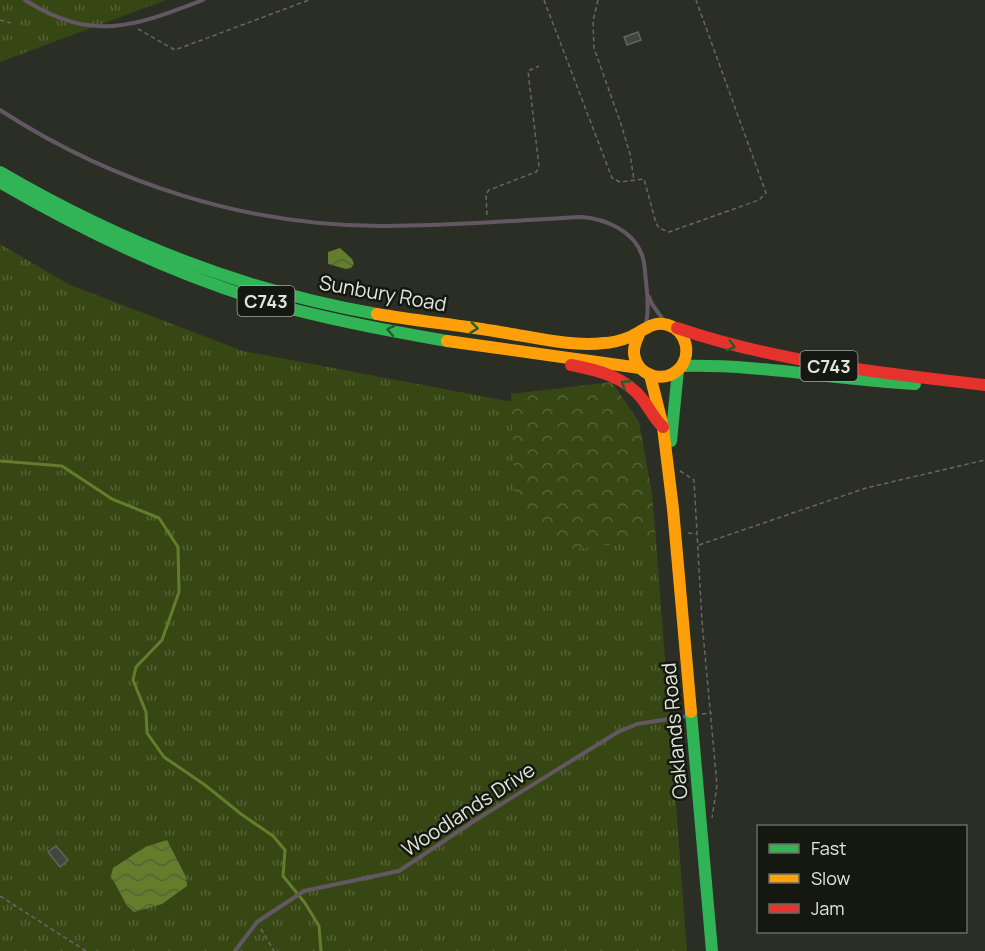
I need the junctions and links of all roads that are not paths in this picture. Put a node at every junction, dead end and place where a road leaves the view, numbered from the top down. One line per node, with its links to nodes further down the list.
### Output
1 (25, 0): 2 (lane)
2 (203, 0)
3 (0, 110): 6 (lane)
4 (0, 172): 8 (main road, Sunbury Road / C743, one-way to 8)
5 (0, 182): 9 (main road, Sunbury Road / C743, one-way to 5)
6 (648, 293): 7 (lane); 8 (lane)
7 (671, 326): 8 (main road, C743); 10 (main road); 12 (main road, C743, one-way to 12)
8 (642, 330): 11 (main road)
9 (449, 341): 11 (main road, Sunbury Road / C743); 13 (main road, one-way to 9)
10 (680, 368): 11 (main road, C743); 12 (main road, C743); 13 (main road, Oaklands Road)
11 (645, 372): 13 (main road, Oaklands Road)
12 (985, 385)
13 (667, 426): 14 (main road, Oaklands Road); 14 (main road, Oaklands Road)
14 (673, 509): 15 (main road, Oaklands Road)
15 (692, 715): 16 (lane, Woodlands Drive); 17 (main road, Oaklands Road)
16 (235, 951)
17 (712, 951)

